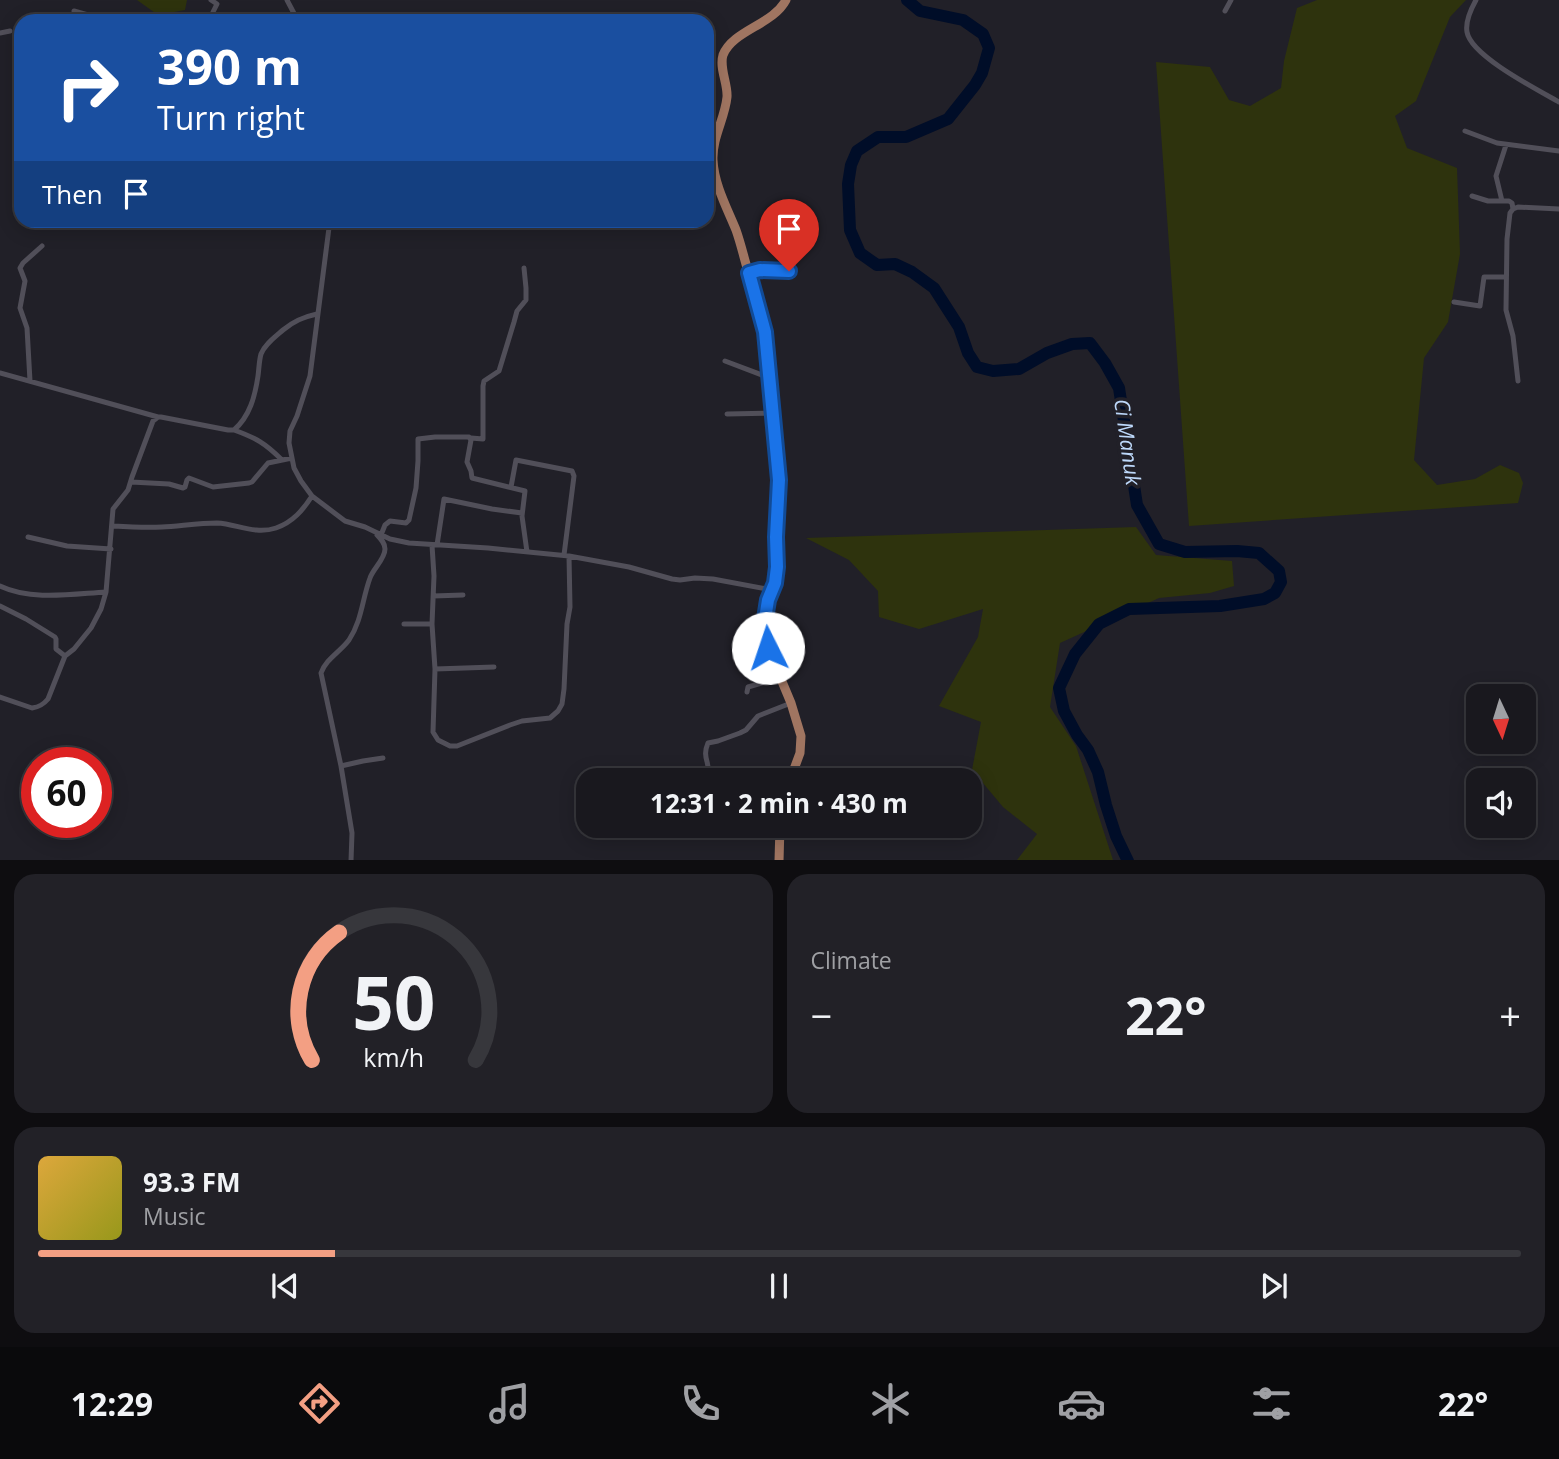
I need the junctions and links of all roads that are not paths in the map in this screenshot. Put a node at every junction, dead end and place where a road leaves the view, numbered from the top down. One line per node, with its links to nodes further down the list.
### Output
1 (211, 0): 8 (street)
2 (786, 0): 14 (main road)
3 (1231, 0): 6 (street)
4 (1476, 0): 11 (street)
5 (74, 11): 7 (street)
6 (1225, 11)
7 (84, 14)
8 (212, 14)
9 (10, 31): 10 (street)
10 (0, 33)
11 (1559, 102)
12 (1465, 131): 13 (street)
13 (1506, 145): 15 (street); 18 (street)
14 (714, 151)
15 (1559, 151)
16 (714, 168): 25 (main road)
17 (1472, 196): 18 (street)
18 (1503, 201): 19 (street)
19 (1513, 209): 20 (street); 26 (street)
20 (1559, 209)
21 (329, 228): 28 (street)
22 (42, 246): 32 (street)
23 (524, 268): 38 (street)
24 (789, 271): 25 (street)
25 (749, 273): 31 (main road)
26 (1506, 277): 27 (street); 33 (street)
27 (1454, 302)
28 (317, 314): 37 (street); 39 (street)
29 (724, 361): 31 (street)
30 (0, 373): 32 (street)
31 (770, 378): 34 (main road)
32 (30, 381): 36 (street)
33 (1518, 381)
34 (773, 413): 35 (street); 54 (main road)
35 (727, 414)
36 (158, 417): 37 (street); 41 (street)
37 (234, 430): 40 (street)
38 (471, 438): 42 (street); 47 (street)
39 (292, 458): 40 (street); 43 (street)
40 (282, 460): 41 (street)
41 (131, 482): 45 (street)
42 (511, 487): 44 (street); 52 (street)
43 (312, 496): 45 (street); 46 (street)
44 (522, 513): 49 (street); 51 (street)
45 (113, 526): 50 (street)
46 (365, 527): 47 (street); 69 (street)
47 (381, 535): 49 (street)
48 (27, 537): 50 (street)
49 (435, 545): 51 (street); 57 (street)
50 (111, 549): 55 (street)
51 (527, 552): 52 (street)
52 (567, 556): 54 (street); 63 (street)
53 (0, 586): 55 (street)
54 (772, 590): 64 (main road)
55 (106, 592): 61 (street)
56 (463, 595): 57 (street)
57 (433, 596): 60 (street)
58 (0, 606): 61 (street)
59 (404, 624): 60 (street)
60 (432, 624): 63 (street)
61 (65, 656): 66 (street)
62 (494, 667): 63 (street)
63 (435, 669)
64 (779, 678): 65 (street); 67 (main road)
65 (747, 692)
66 (0, 696)
67 (791, 703): 70 (street); 71 (main road)
68 (383, 758): 69 (street)
69 (341, 766): 73 (street)
70 (709, 768)
71 (794, 768)
72 (780, 838): 74 (main road)
73 (351, 860)
74 (779, 860)

